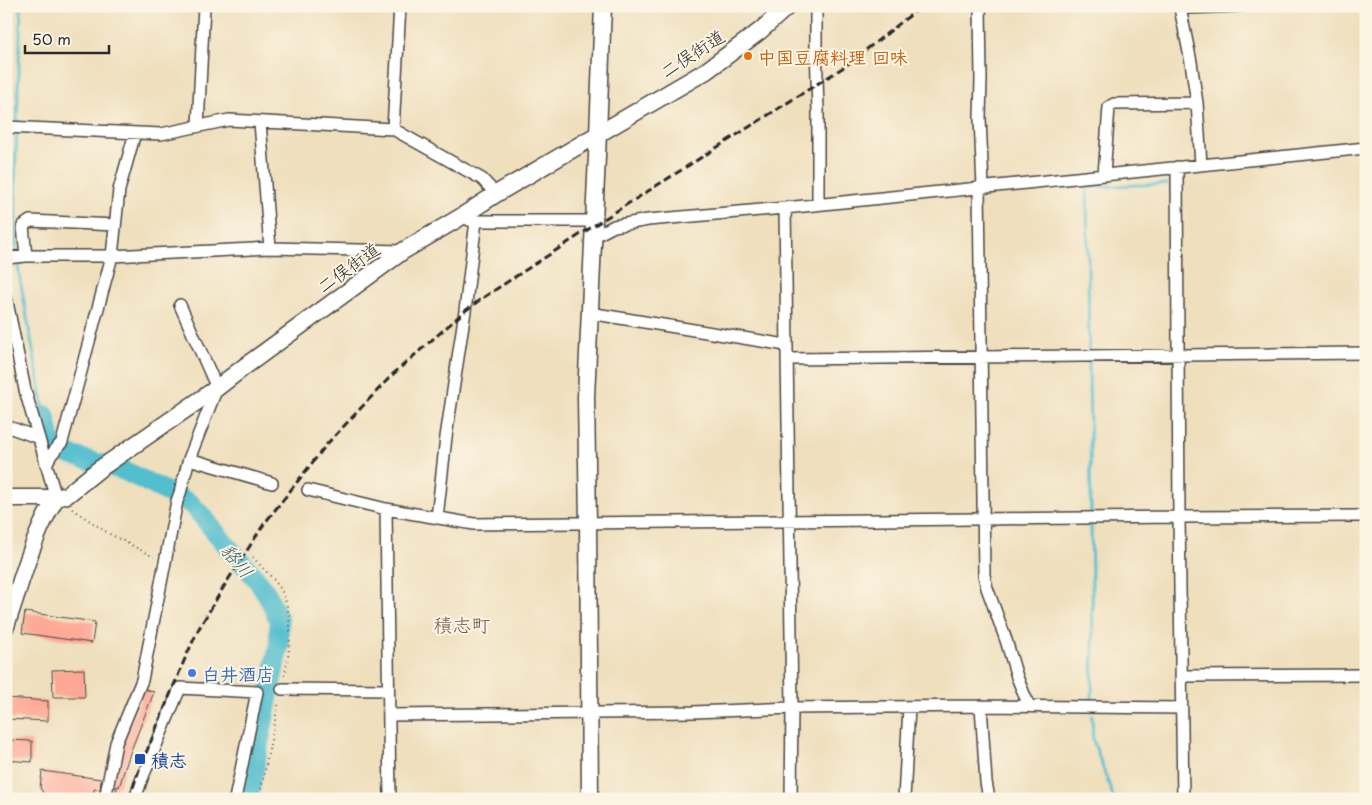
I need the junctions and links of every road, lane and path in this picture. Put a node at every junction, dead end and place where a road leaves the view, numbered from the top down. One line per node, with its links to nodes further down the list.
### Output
1 (204, 6): 11 (street)
2 (400, 6): 13 (street)
3 (603, 6): 15 (street)
4 (788, 6): 15 (street, 二俣街道)
5 (816, 6): 22 (street)
6 (980, 6): 20 (street)
7 (1239, 6): 8 (street)
8 (1181, 7): 9 (street)
9 (1197, 103): 17 (street); 19 (street)
10 (260, 122): 11 (street); 13 (street); 28 (street)
11 (198, 126): 14 (street)
12 (8, 127): 14 (street)
13 (393, 129): 21 (street)
14 (135, 133): 26 (street)
15 (598, 134): 21 (street, 二俣街道); 27 (street)
16 (1366, 148): 17 (street)
17 (1201, 165): 18 (street)
18 (1177, 168): 19 (street); 38 (street)
19 (1104, 175): 20 (street)
20 (981, 187): 22 (street); 39 (street)
21 (496, 194): 24 (street, 二俣街道)
22 (818, 204): 23 (street)
23 (785, 208): 27 (street); 36 (street)
24 (460, 218): 25 (street); 29 (street, 二俣街道)
25 (476, 221): 27 (street); 53 (street)
26 (116, 226): 30 (street); 31 (street)
27 (593, 229): 35 (street)
28 (270, 248): 29 (street); 31 (street)
29 (403, 251): 41 (street, 二俣街道)
30 (24, 256): 31 (street); 32 (street)
31 (112, 256): 45 (street)
32 (8, 257)
33 (6, 297): 43 (street)
34 (180, 305): 41 (street)
35 (589, 313): 36 (street); 56 (street)
36 (786, 345): 40 (street)
37 (1366, 353): 38 (street)
38 (1179, 354): 39 (street); 52 (street)
39 (982, 357): 40 (street); 54 (street)
40 (787, 359): 55 (street)
41 (217, 388): 44 (street); 49 (street, 二俣街道)
42 (6, 426): 43 (street)
43 (38, 438): 45 (street)
44 (189, 459): 46 (street); 58 (street)
45 (49, 460): 49 (street)
46 (272, 483)
47 (308, 490): 50 (street)
48 (6, 498): 49 (street)
49 (56, 498): 58 (path); 59 (street)
50 (386, 509): 53 (street); 63 (street)
51 (1366, 516): 52 (street)
52 (1179, 517): 54 (street); 61 (street)
53 (437, 518): 56 (street)
54 (984, 519): 55 (street); 65 (street)
55 (789, 522): 56 (street); 67 (street)
56 (588, 524): 69 (street)
57 (252, 557): 62 (path)
58 (165, 562): 71 (street)
59 (6, 626)
60 (1366, 675): 61 (street)
61 (1182, 676): 68 (street)
62 (282, 689): 63 (street); 74 (path)
63 (388, 690): 70 (street)
64 (981, 706): 65 (street); 66 (street); 79 (street)
65 (1029, 706): 68 (street)
66 (909, 707): 67 (street); 78 (street)
67 (792, 708): 69 (street); 77 (street)
68 (1182, 708): 80 (street)
69 (589, 713): 70 (street); 76 (street)
70 (389, 715): 75 (street)
71 (105, 799)
72 (136, 799): 73 (street)
73 (235, 799)
74 (259, 799)
75 (390, 799)
76 (590, 799)
77 (791, 799)
78 (904, 799)
79 (989, 799)
80 (1183, 799)

